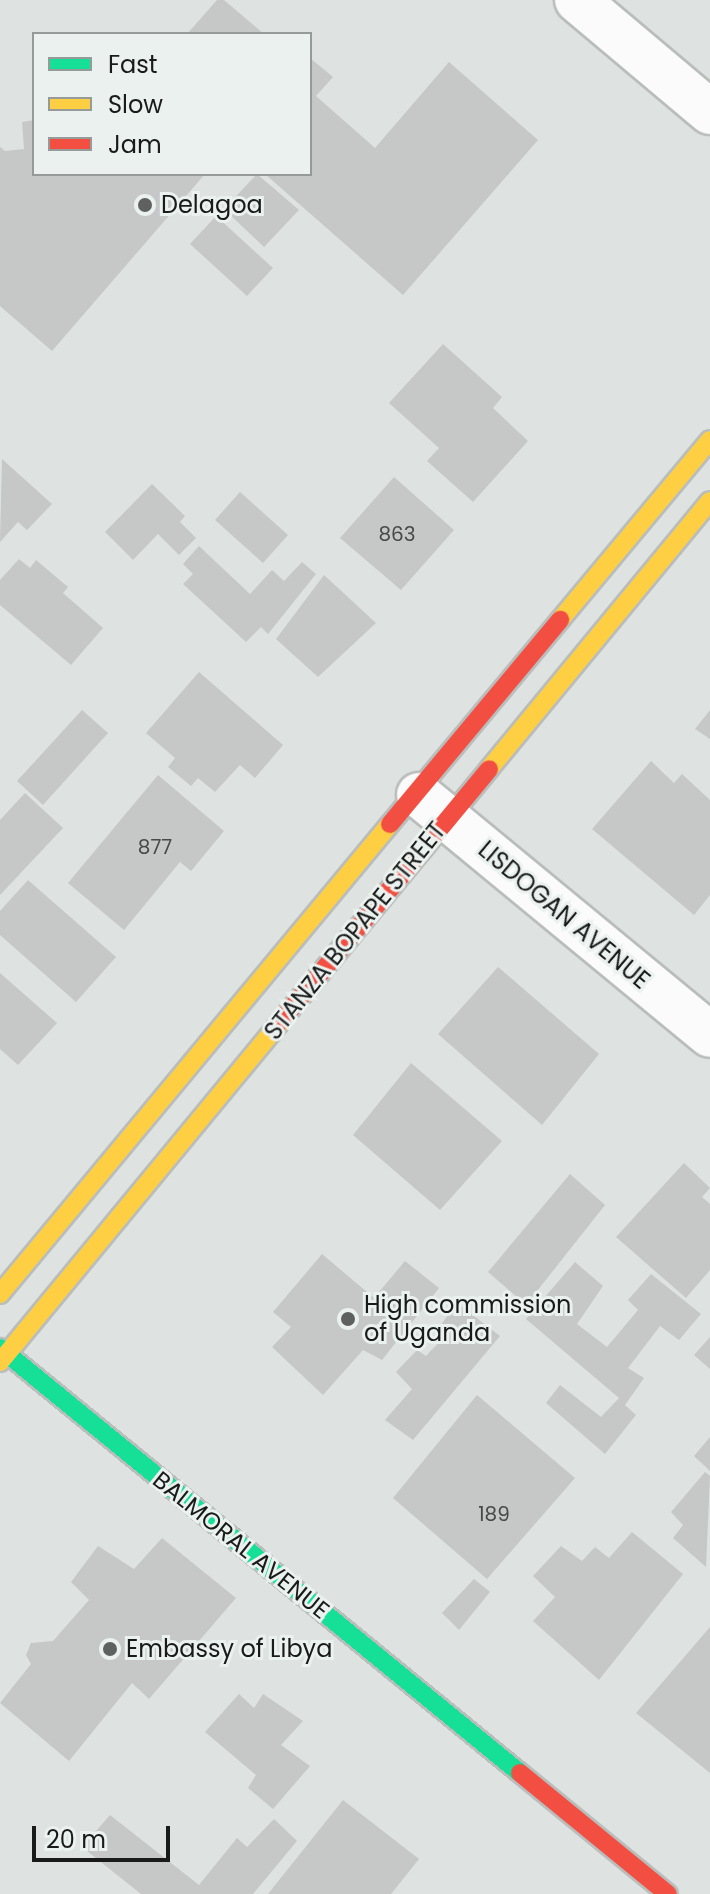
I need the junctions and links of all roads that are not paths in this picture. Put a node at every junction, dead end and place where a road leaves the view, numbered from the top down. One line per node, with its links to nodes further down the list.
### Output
1 (577, 0): 2 (street)
2 (710, 112)
3 (710, 440): 5 (main road, STANZA BOPAPE STREET)
4 (710, 501): 5 (main road, STANZA BOPAPE STREET)
5 (432, 806): 6 (street, LISDOGAN AVENUE); 7 (main road, STANZA BOPAPE STREET); 8 (main road, STANZA BOPAPE STREET)
6 (710, 1035)
7 (0, 1294)
8 (2, 1354): 9 (main road, BALMORAL AVENUE)
9 (668, 1894)

